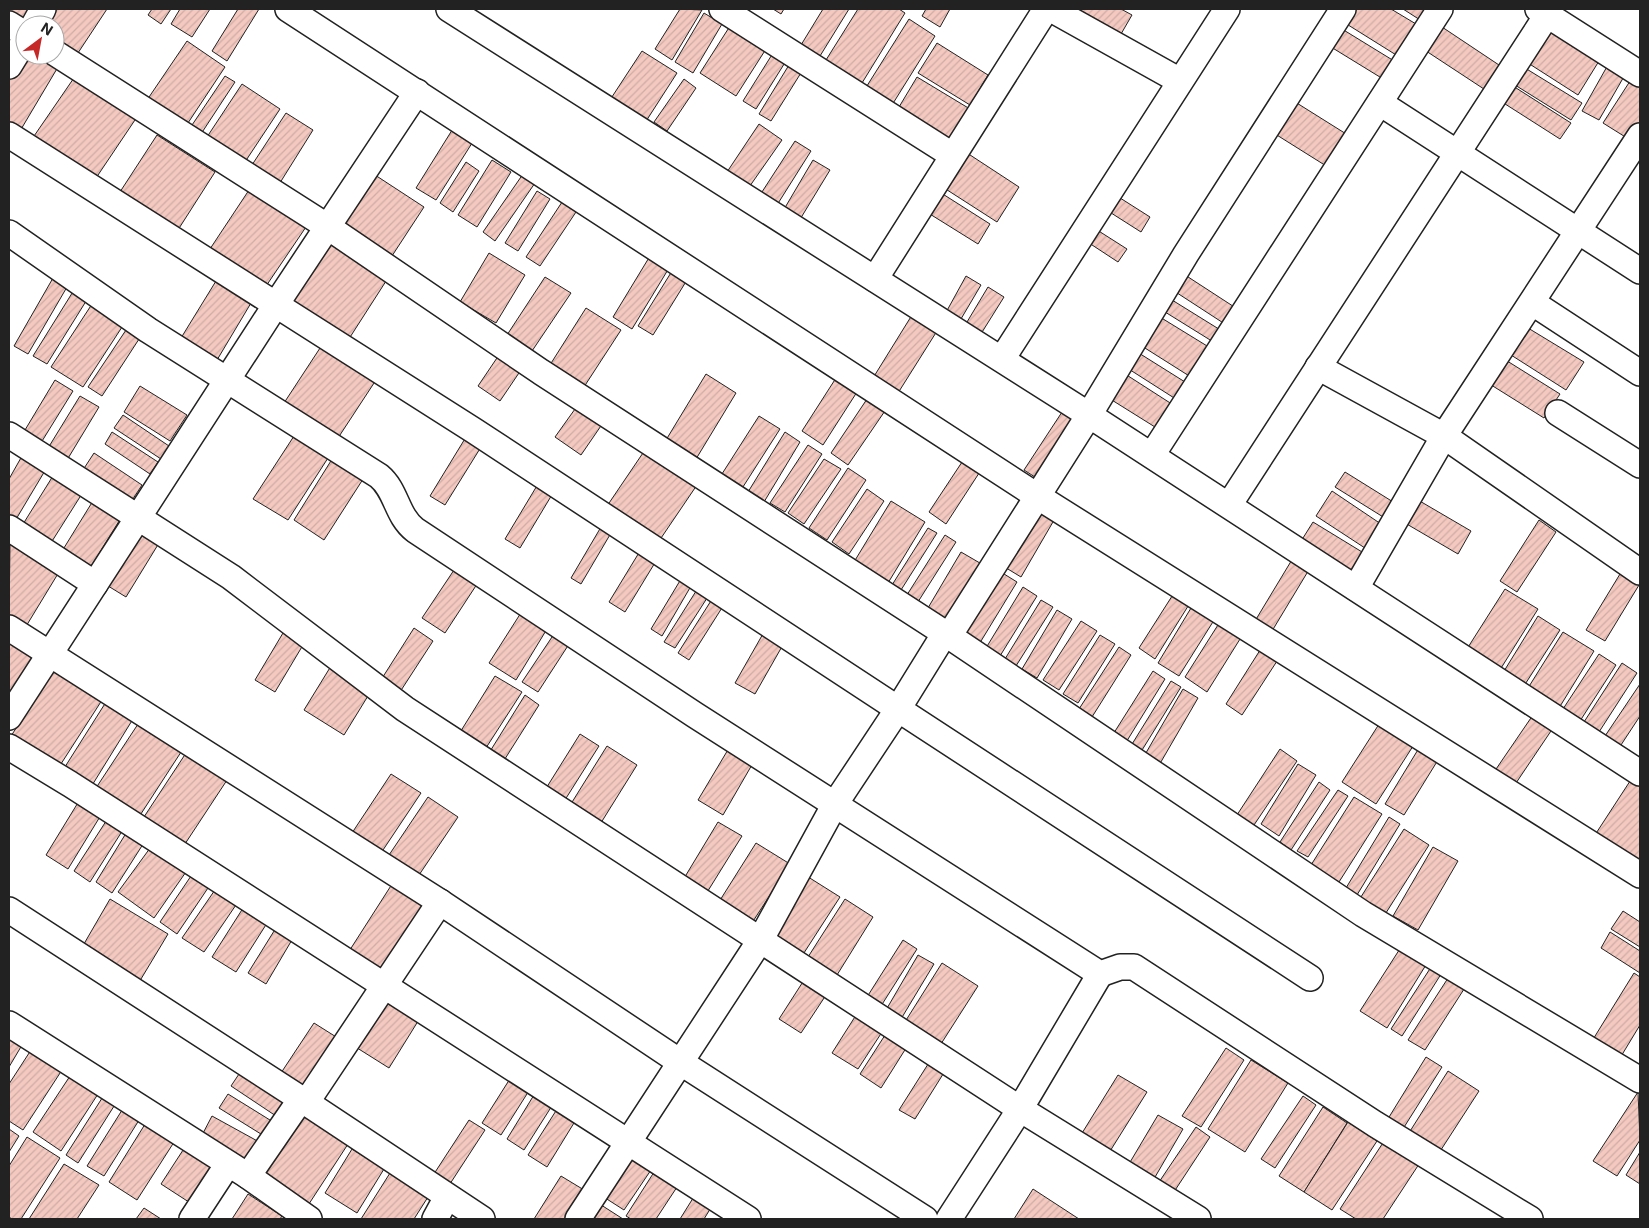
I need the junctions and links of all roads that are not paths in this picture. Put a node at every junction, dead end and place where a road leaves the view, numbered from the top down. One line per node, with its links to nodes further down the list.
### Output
1 (288, 9): 14 (street)
2 (449, 9): 10 (street)
3 (722, 9): 19 (street)
4 (1046, 9): 19 (street)
5 (1051, 9): 13 (street)
6 (1227, 9): 13 (street)
7 (1343, 9): 32 (street)
8 (1440, 9): 15 (street)
9 (1543, 12): 12 (street); 18 (street)
10 (486, 18): 24 (street)
11 (65, 59): 20 (street)
12 (1640, 74)
13 (1180, 81): 27 (street)
14 (417, 92): 20 (street); 37 (street)
15 (1380, 103): 18 (street); 35 (street)
16 (9, 135): 26 (street)
17 (1640, 136): 21 (street)
18 (1456, 153): 21 (street); 28 (street)
19 (952, 155): 24 (street)
20 (328, 227): 26 (street); 45 (street)
21 (1578, 230): 23 (street); 25 (street)
22 (9, 233): 30 (street)
23 (1640, 271)
24 (876, 279): 27 (street)
25 (1533, 303): 29 (street); 34 (street)
26 (275, 306): 30 (street); 47 (street)
27 (1002, 359): 32 (street)
28 (1318, 367): 34 (street); 38 (street)
29 (1640, 373)
30 (227, 380): 39 (street); 51 (street)
31 (1558, 413): 36 (street)
32 (1089, 415): 35 (street); 37 (street)
33 (9, 434): 39 (street)
34 (1444, 436): 41 (street); 43 (street)
35 (1152, 455): 38 (street)
36 (1640, 465)
37 (1037, 496): 45 (street); 52 (street)
38 (1229, 505): 43 (street)
39 (138, 518): 42 (street); 55 (street)
40 (9, 528): 42 (street)
41 (1640, 572)
42 (95, 584): 46 (street)
43 (1356, 588): 50 (street)
44 (9, 628): 46 (street)
45 (947, 635): 47 (street); 61 (street)
46 (50, 654): 48 (street); 53 (street)
47 (898, 709): 51 (street); 57 (street)
48 (9, 717)
49 (9, 747): 58 (street)
50 (1640, 773)
51 (835, 804): 55 (street); 56 (street)
52 (1640, 875)
53 (440, 902): 58 (street); 60 (street)
54 (9, 910): 62 (street)
55 (760, 939): 60 (street); 63 (street)
56 (1100, 974): 63 (street); 76 (street)
57 (1310, 978)
58 (384, 986): 62 (street); 64 (street)
59 (9, 1024): 65 (street)
60 (680, 1062): 64 (street); 73 (street)
61 (1640, 1080)
62 (304, 1101): 65 (street); 66 (street)
63 (1020, 1109): 74 (street); 75 (street)
64 (628, 1143): 71 (street); 72 (street)
65 (238, 1170): 67 (street); 68 (street)
66 (448, 1197): 69 (street); 70 (street)
67 (192, 1219)
68 (309, 1219)
69 (436, 1219)
70 (482, 1219)
71 (578, 1219)
72 (748, 1219)
73 (924, 1219)
74 (949, 1219)
75 (1198, 1219)
76 (1530, 1219)

